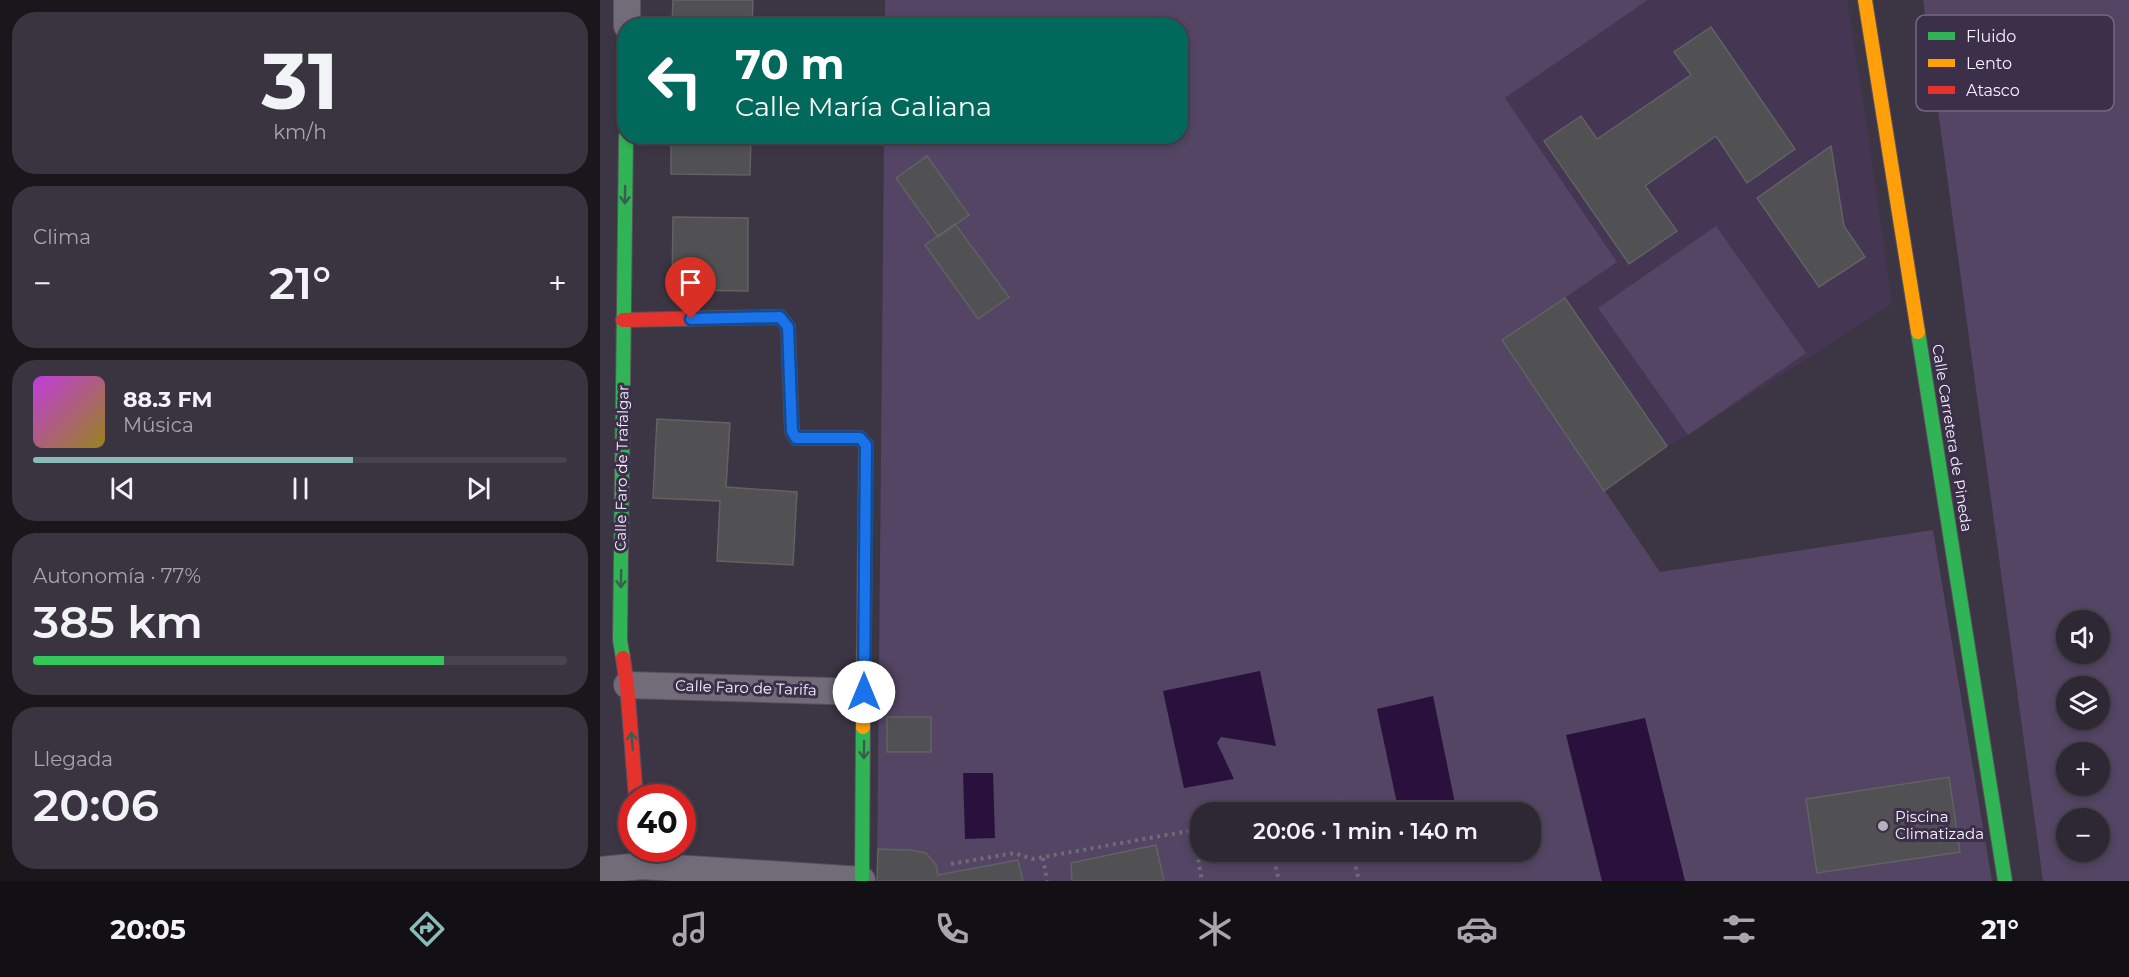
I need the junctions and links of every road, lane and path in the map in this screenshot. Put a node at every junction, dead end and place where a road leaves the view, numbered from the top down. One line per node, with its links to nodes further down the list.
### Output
1 (627, 0): 3 (street)
2 (1865, 0): 22 (street, Calle Carretera de Pineda)
3 (627, 18)
4 (626, 144): 5 (street, Calle Faro de Trafalgar, one-way to 5)
5 (623, 320): 6 (street, Calle Faro de Trafalgar, one-way to 6); 7 (street)
6 (627, 685): 7 (street, Calle Faro de Tarifa); 8 (street, Calle Faro de Trafalgar, one-way to 6)
7 (864, 692): 17 (street, one-way to 17)
8 (635, 784)
9 (1190, 831): 10 (path)
10 (1043, 858): 14 (path); 18 (path)
11 (1199, 862): 19 (path)
12 (1275, 862): 20 (path)
13 (1354, 862): 21 (path)
14 (951, 864)
15 (642, 865): 16 (street); 17 (street)
16 (600, 870)
17 (862, 880)
18 (1047, 881)
19 (1202, 881)
20 (1280, 881)
21 (1359, 881)
22 (2005, 881)

